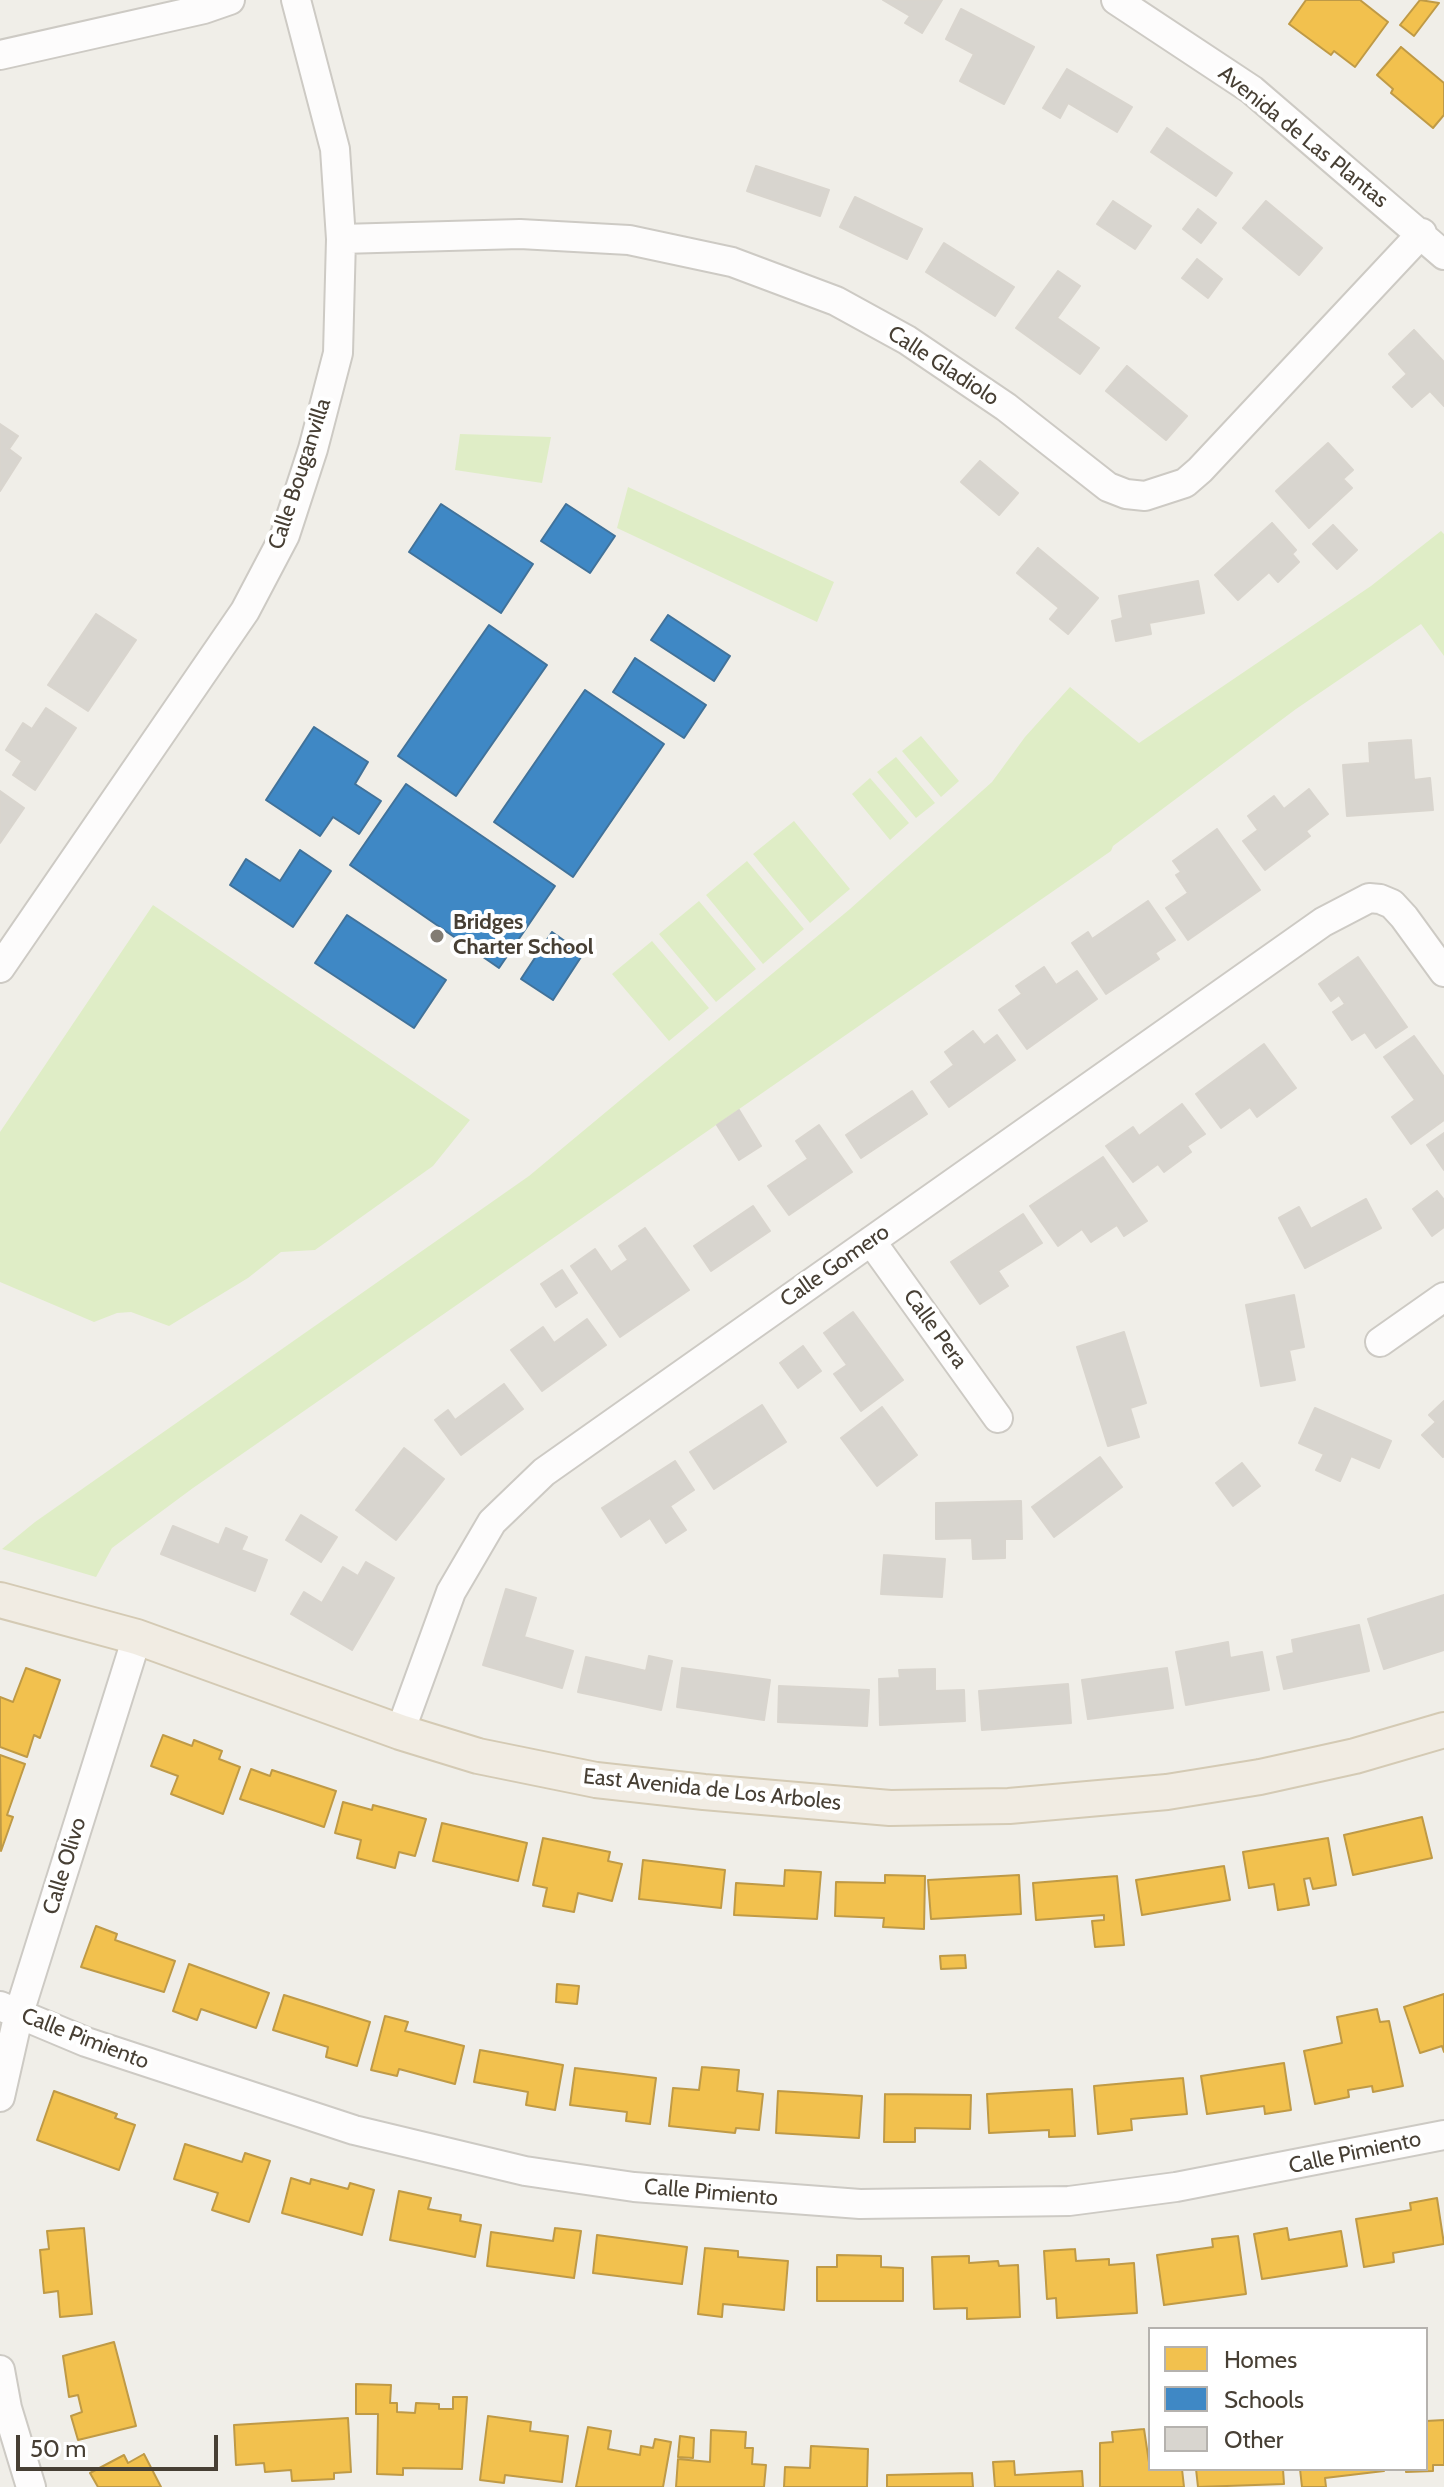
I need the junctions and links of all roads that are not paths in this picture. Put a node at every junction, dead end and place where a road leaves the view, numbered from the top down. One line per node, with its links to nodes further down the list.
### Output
1 (230, 0): 4 (street)
2 (296, 0): 6 (street, Calle Bouganvilla)
3 (1116, 0): 5 (street, Avenida de Las Plantas)
4 (0, 55)
5 (1422, 233): 6 (street, Calle Gladiolo); 7 (street, Avenida de Las Plantas)
6 (341, 239): 8 (street, Calle Bouganvilla)
7 (1444, 255)
8 (0, 968)
9 (1444, 972): 10 (street, Calle Gomero)
10 (871, 1241): 13 (street, Calle Pera); 17 (street, Calle Gomero)
11 (1444, 1297): 12 (street)
12 (1380, 1342)
13 (998, 1418)
14 (0, 1600): 15 (main road, East Avenida de Los Arboles)
15 (137, 1637): 17 (main road, East Avenida de Los Arboles); 18 (street, Calle Olivo)
16 (1444, 1730): 17 (main road, East Avenida de Los Arboles)
17 (400, 1732)
18 (10, 2010): 19 (street, Calle Olivo); 20 (street, Calle Pimiento)
19 (0, 2097)
20 (1444, 2135)
21 (0, 2370): 22 (street)
22 (3, 2408): 23 (street)
23 (31, 2487)

